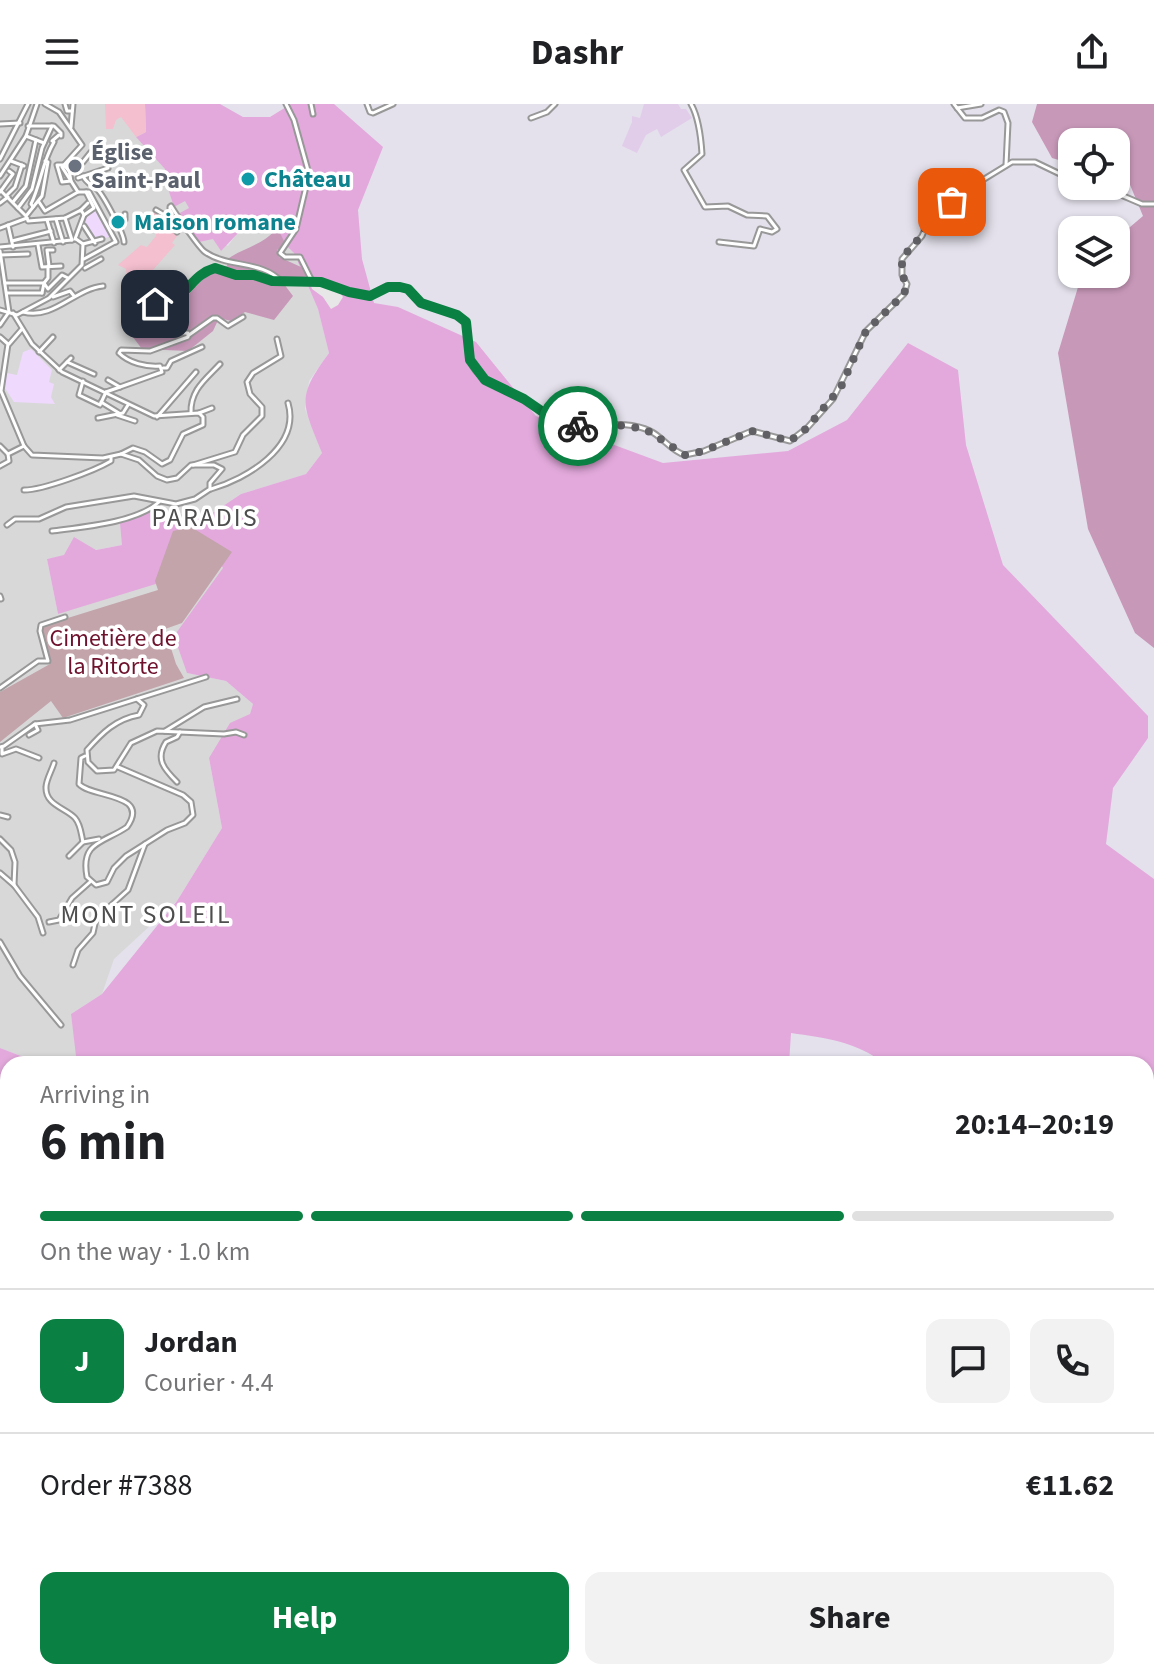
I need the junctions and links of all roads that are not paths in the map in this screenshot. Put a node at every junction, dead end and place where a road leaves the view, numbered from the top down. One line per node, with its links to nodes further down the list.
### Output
1 (45, 104): 20 (street)
2 (65, 104): 13 (street)
3 (73, 104): 13 (street)
4 (286, 104): 84 (street)
5 (311, 104): 14 (street)
6 (367, 104): 7 (street)
7 (393, 104)
8 (555, 104): 15 (street)
9 (691, 104): 67 (street)
10 (981, 104): 12 (street)
11 (33, 105): 16 (street); 18 (street)
12 (956, 106): 30 (street)
13 (72, 111): 20 (street)
14 (313, 114)
15 (531, 118)
16 (20, 123): 17 (street); 25 (street)
17 (0, 124)
18 (30, 126): 19 (street); 21 (street)
19 (52, 126): 23 (street); 27 (street)
20 (70, 128): 29 (street)
21 (26, 136): 22 (street); 26 (street)
22 (36, 140): 23 (street); 42 (street)
23 (44, 143): 48 (street)
24 (91, 152): 28 (street)
25 (0, 159)
26 (11, 161): 32 (street); 40 (street)
27 (45, 161): 43 (street); 47 (street)
28 (83, 162)
29 (63, 165): 35 (street); 35 (street)
30 (1006, 165): 33 (street); 84 (street)
31 (108, 168): 35 (street)
32 (7, 170): 34 (street); 37 (street)
33 (1058, 173)
34 (0, 176)
35 (76, 179): 38 (street); 60 (street)
36 (65, 183): 38 (street)
37 (0, 191): 40 (street)
38 (78, 192): 39 (street); 43 (street)
39 (85, 192): 52 (street); 76 (street)
40 (7, 196): 42 (street); 44 (street)
41 (1130, 198): 46 (street)
42 (13, 202): 48 (street)
43 (39, 202): 47 (street)
44 (0, 203)
45 (88, 203): 50 (street)
46 (1154, 204)
47 (33, 207): 53 (street)
48 (18, 208): 53 (street)
49 (156, 210): 85 (street)
50 (80, 211): 52 (street); 57 (street)
51 (125, 214): 60 (street)
52 (84, 215): 58 (street)
53 (27, 217): 54 (street); 59 (street)
54 (47, 219): 55 (street); 62 (street)
55 (56, 219): 57 (street); 65 (street)
56 (71, 219): 57 (street)
57 (65, 220): 63 (street)
58 (82, 224): 63 (street); 69 (street)
59 (8, 225): 61 (street); 70 (street)
60 (118, 225): 66 (street)
61 (0, 228)
62 (51, 231): 68 (street); 70 (street)
63 (74, 239): 65 (street); 71 (street)
64 (102, 239): 69 (street)
65 (63, 242): 68 (street)
66 (124, 242)
67 (719, 242)
68 (54, 243): 72 (street)
69 (95, 243): 71 (street)
70 (13, 244): 72 (street); 74 (street)
71 (83, 244): 76 (street)
72 (38, 245): 79 (street)
73 (53, 250): 79 (street)
74 (0, 251): 75 (street); 78 (street)
75 (28, 254)
76 (84, 259): 81 (street)
77 (101, 259): 81 (street)
78 (1, 264): 86 (street)
79 (48, 266): 80 (street); 87 (street)
80 (61, 266)
81 (82, 268): 82 (street)
82 (68, 279): 87 (street); 93 (street)
83 (147, 279): 94 (street)
84 (312, 281): 85 (street)
85 (282, 282): 94 (street)
86 (5, 283): 87 (street); 90 (street)
87 (44, 283): 91 (street)
88 (103, 286): 92 (street)
89 (129, 288): 95 (street)
90 (7, 293): 91 (street); 97 (street)
91 (42, 293): 93 (street)
92 (74, 297): 93 (street); 98 (street)
93 (47, 299): 98 (street)
94 (151, 304): 95 (street)
95 (128, 305): 102 (street)
96 (0, 310): 97 (street)
97 (11, 312): 98 (street); 100 (street); 101 (street)
98 (23, 312)
99 (243, 317): 102 (street)
100 (0, 325)
101 (22, 329): 106 (street); 108 (street)
102 (189, 335): 112 (street)
103 (0, 337): 106 (street)
104 (53, 337): 108 (street)
105 (277, 339): 136 (street)
106 (8, 344): 119 (street)
107 (202, 347): 112 (street)
108 (39, 352): 113 (street)
109 (71, 358): 110 (street)
110 (67, 362): 113 (street); 115 (street)
111 (220, 364): 125 (street)
112 (163, 368): 118 (street)
113 (59, 370): 117 (street)
114 (196, 372): 128 (street)
115 (94, 374)
116 (108, 380): 118 (street)
117 (83, 381): 120 (street); 121 (street)
118 (120, 387): 120 (street)
119 (0, 390): 132 (street)
120 (106, 392): 121 (street); 123 (street)
121 (101, 403): 127 (street)
122 (288, 403): 138 (street)
123 (128, 405): 127 (street); 128 (street)
124 (212, 408): 126 (street)
125 (191, 413): 126 (street); 128 (street)
126 (199, 413): 134 (street)
127 (118, 414): 129 (street); 130 (street)
128 (157, 417)
129 (98, 418)
130 (135, 421)
131 (0, 446): 133 (street)
132 (24, 446): 133 (street); 135 (street)
133 (8, 454): 137 (street)
134 (121, 454): 135 (street); 136 (street)
135 (111, 457): 139 (street)
136 (191, 465): 138 (street)
137 (0, 466)
138 (210, 489): 140 (street)
139 (24, 490)
140 (159, 502): 141 (street); 142 (street)
141 (7, 525)
142 (52, 531)
143 (65, 617): 145 (street)
144 (206, 677): 146 (street)
145 (0, 688)
146 (137, 699): 148 (street); 154 (street)
147 (237, 699): 149 (street)
148 (35, 724): 151 (street); 153 (street)
149 (164, 731): 150 (street); 157 (street)
150 (180, 732): 152 (street); 158 (street)
151 (29, 735)
152 (244, 735)
153 (1, 747): 155 (street)
154 (85, 756): 157 (street); 161 (street)
155 (39, 758)
156 (54, 763): 163 (street)
157 (118, 767): 164 (street)
158 (177, 782)
159 (0, 815): 160 (street)
160 (8, 817)
161 (103, 838): 163 (street); 167 (street)
162 (0, 839): 168 (street)
163 (83, 842): 165 (street)
164 (145, 844): 167 (street); 172 (street)
165 (69, 856)
166 (0, 873): 168 (street)
167 (90, 882): 169 (street)
168 (14, 885): 170 (street)
169 (49, 922)
170 (43, 933)
171 (0, 942): 173 (street)
172 (73, 965)
173 (61, 1025)
174 (0, 1578): 175 (street)
175 (0, 1587)

